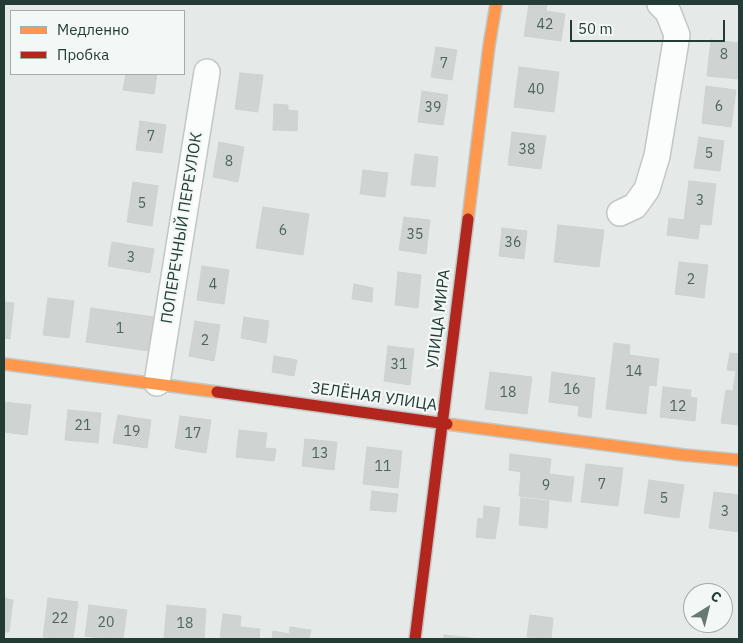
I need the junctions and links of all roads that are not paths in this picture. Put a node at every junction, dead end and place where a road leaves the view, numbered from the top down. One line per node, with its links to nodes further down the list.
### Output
1 (496, 4): 7 (street, УЛИЦА МИРА)
2 (660, 4): 4 (street)
3 (207, 72): 6 (street, ПОПЕРЕЧНЫЙ ПЕРЕУЛОК)
4 (620, 213)
5 (4, 364): 6 (street, ЗЕЛЁНАЯ УЛИЦА)
6 (156, 383): 7 (street, ЗЕЛЁНАЯ УЛИЦА)
7 (443, 424): 8 (street, ЗЕЛЁНАЯ УЛИЦА); 9 (street, УЛИЦА МИРА)
8 (739, 460)
9 (415, 639)

